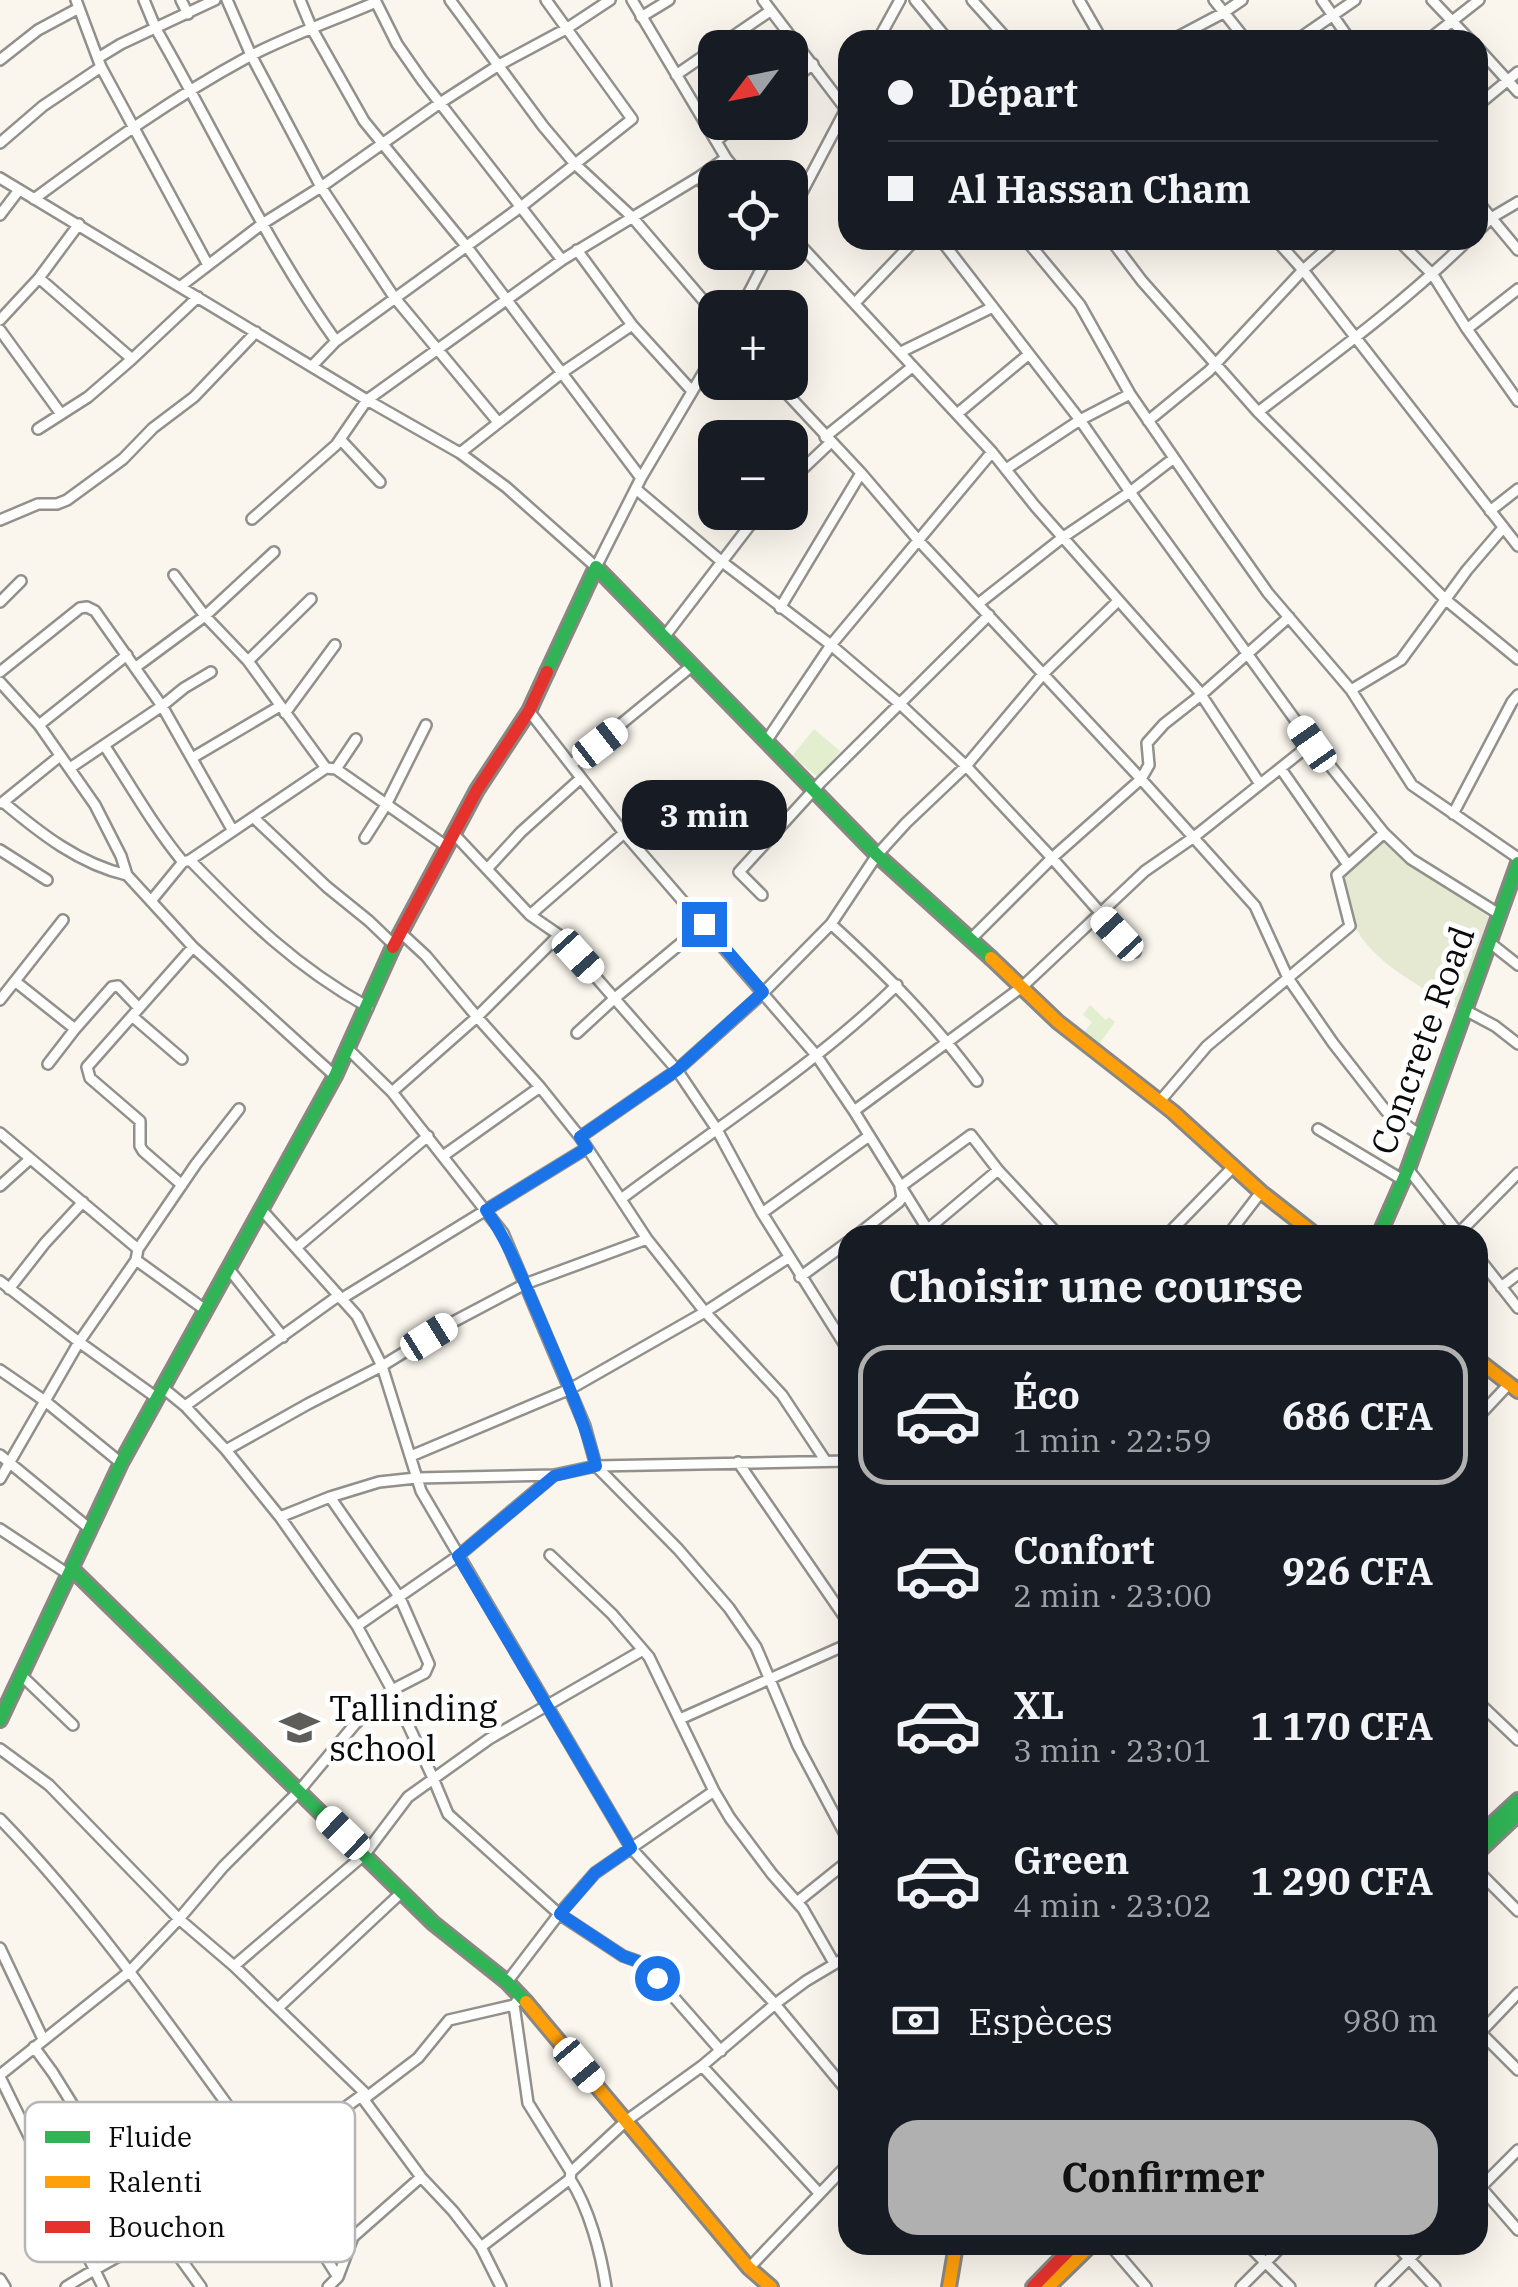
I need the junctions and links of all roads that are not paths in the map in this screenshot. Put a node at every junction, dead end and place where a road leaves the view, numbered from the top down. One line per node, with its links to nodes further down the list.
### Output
1 (144, 0): 30 (street)
2 (181, 0): 26 (street)
3 (215, 0): 26 (street)
4 (227, 0): 44 (street)
5 (300, 0): 31 (street)
6 (450, 0): 50 (street)
7 (546, 0): 32 (street)
8 (610, 0): 32 (street)
9 (632, 0): 28 (street)
10 (669, 0): 28 (street)
11 (762, 0): 24 (street)
12 (900, 0): 34 (street)
13 (915, 0): 35 (street)
14 (972, 0): 36 (street)
15 (1079, 0): 37 (street)
16 (1214, 0): 25 (street)
17 (1242, 0): 25 (street)
18 (1322, 0): 27 (street)
19 (1355, 0): 27 (street)
20 (1432, 0): 29 (street)
21 (1479, 0): 29 (street)
22 (376, 1): 31 (street); 59 (street)
23 (77, 4): 46 (street); 48 (street)
24 (770, 10): 33 (street); 49 (street)
25 (1223, 13): 38 (street); 39 (street)
26 (188, 14): 30 (street)
27 (1334, 15): 40 (street); 41 (street)
28 (641, 17): 53 (street)
29 (1453, 22): 42 (street); 43 (street)
30 (156, 29): 48 (street); 55 (street)
31 (312, 29): 44 (street); 64 (street)
32 (566, 29): 50 (street); 67 (street)
33 (742, 30)
34 (884, 30)
35 (940, 30)
36 (999, 30)
37 (1096, 30)
38 (1191, 30)
39 (1237, 30)
40 (1312, 30)
41 (1344, 30)
42 (1442, 30)
43 (1461, 30)
44 (251, 55): 55 (street); 71 (street)
45 (1488, 59): 54 (street)
46 (0, 60)
47 (698, 60): 53 (street)
48 (100, 63): 60 (street); 63 (street)
49 (813, 64): 51 (street); 57 (street)
50 (499, 65): 59 (street); 67 (street)
51 (808, 68)
52 (1518, 72): 54 (street)
53 (676, 74): 62 (street)
54 (1507, 81): 56 (street); 58 (street)
55 (191, 89): 60 (street); 82 (street)
56 (1518, 92)
57 (838, 97)
58 (1488, 97)
59 (440, 104): 64 (street); 75 (street)
60 (133, 126): 73 (street); 96 (street)
61 (838, 126): 70 (street)
62 (716, 141): 65 (street)
63 (0, 143)
64 (383, 143): 71 (street); 83 (street)
65 (726, 158): 66 (street)
66 (723, 160)
67 (575, 164): 75 (street); 78 (street)
68 (0, 178): 72 (street)
69 (698, 178): 78 (street)
70 (808, 182)
71 (321, 187): 82 (street); 105 (street)
72 (19, 190): 73 (street); 76 (street)
73 (34, 199): 81 (street)
74 (1518, 202): 79 (street)
75 (522, 206): 83 (street); 95 (street)
76 (0, 214)
77 (1488, 214): 79 (street)
78 (632, 217): 84 (street); 102 (street)
79 (1491, 218): 80 (street); 93 (street)
80 (1488, 221)
81 (79, 224): 99 (street); 100 (street)
82 (262, 224): 96 (street); 116 (street)
83 (467, 247): 105 (street); 106 (street)
84 (577, 250): 95 (street); 111 (street)
85 (905, 250): 107 (street)
86 (949, 250): 109 (street)
87 (1034, 250): 127 (street)
88 (1119, 250): 121 (street)
89 (1285, 250): 97 (street)
90 (1325, 250): 97 (street)
91 (1408, 250): 98 (street)
92 (1458, 250): 98 (street)
93 (1518, 250)
94 (808, 253): 107 (street)
95 (562, 260): 106 (street)
96 (208, 265): 100 (street)
97 (1302, 270): 115 (street); 121 (street)
98 (1433, 275): 112 (street); 115 (street)
99 (40, 278): 108 (street); 120 (street)
100 (181, 286): 103 (street)
101 (1518, 290): 112 (street)
102 (698, 294)
103 (198, 296): 114 (street); 120 (street)
104 (0, 298): 108 (street)
105 (394, 298): 116 (street); 117 (street)
106 (506, 298): 117 (street); 124 (street)
107 (855, 303): 118 (street)
108 (12, 306): 110 (street)
109 (993, 307): 118 (street); 119 (street)
110 (0, 320)
111 (632, 324): 124 (street); 126 (street)
112 (1467, 329): 130 (street)
113 (0, 330): 132 (street)
114 (256, 332): 122 (street); 153 (street)
115 (1356, 338): 131 (street); 151 (street)
116 (336, 340): 122 (street)
117 (438, 350): 128 (street); 136 (street)
118 (901, 352): 123 (street)
119 (1029, 354): 133 (street); 134 (street)
120 (132, 359): 132 (street)
121 (1216, 363): 131 (street); 135 (street)
122 (312, 366): 128 (street)
123 (912, 367): 133 (street); 139 (street)
124 (563, 372): 136 (street); 146 (street)
125 (698, 381): 126 (street)
126 (692, 391): 146 (street)
127 (1130, 394): 134 (street); 135 (street)
128 (366, 400): 138 (street); 141 (street)
129 (792, 400): 139 (street)
130 (1518, 400)
131 (1258, 412): 165 (street)
132 (61, 414): 137 (street)
133 (957, 414): 140 (street)
134 (1080, 420): 144 (street); 150 (street)
135 (1148, 421): 142 (street)
136 (498, 422): 141 (street)
137 (38, 429)
138 (340, 439): 147 (street); 152 (street)
139 (828, 440): 143 (street); 145 (street)
140 (992, 452): 144 (street); 157 (street)
141 (460, 453): 161 (street)
142 (1174, 458): 150 (street); 172 (street)
143 (808, 462)
144 (1006, 469): 156 (street)
145 (860, 473): 157 (street); 169 (street)
146 (641, 478): 148 (street)
147 (380, 482)
148 (636, 489): 160 (street); 161 (street)
149 (1518, 490): 151 (street)
150 (1130, 492): 156 (street); 176 (street)
151 (1490, 511): 154 (street)
152 (252, 519)
153 (0, 520)
154 (1503, 528): 158 (street); 165 (street)
155 (746, 530): 160 (street)
156 (1062, 538): 167 (street); 168 (street)
157 (919, 542): 168 (street); 175 (street)
158 (1518, 546)
159 (274, 552): 171 (street)
160 (721, 561): 169 (street); 173 (street)
161 (596, 567): 173 (main road); 192 (main road)
162 (174, 575): 171 (street)
163 (21, 581): 166 (street)
164 (311, 599): 179 (street)
165 (1446, 600): 178 (street); 186 (street)
166 (0, 602)
167 (1117, 602): 184 (street); 187 (street)
168 (978, 604): 170 (street)
169 (780, 608): 175 (street)
170 (989, 615): 184 (street); 189 (street)
171 (205, 616): 179 (street); 181 (street)
172 (1289, 617): 176 (street); 186 (street)
173 (666, 636): 180 (main road)
174 (336, 645): 191 (street)
175 (831, 646): 189 (street); 196 (street)
176 (1248, 653): 187 (street); 197 (street)
177 (127, 655): 181 (street); 182 (street); 193 (street)
178 (1518, 658)
179 (248, 661): 191 (street)
180 (693, 664): 196 (main road); 201 (street)
181 (136, 667): 190 (street)
182 (0, 672)
183 (211, 672): 190 (street)
184 (1044, 673): 202 (street); 207 (street)
185 (0, 682): 193 (street)
186 (1351, 690): 212 (street)
187 (1201, 695): 207 (street); 208 (street)
188 (1518, 695): 212 (street)
189 (900, 704): 202 (street); 209 (street)
190 (162, 706): 198 (street); 200 (street)
191 (282, 710): 200 (street); 204 (street)
192 (530, 711): 201 (street); 219 (main road)
193 (39, 725): 199 (street)
194 (426, 726): 211 (street)
195 (356, 739): 204 (street)
196 (767, 740): 209 (main road)
197 (1312, 744): 205 (street); 216 (street)
198 (104, 746): 203 (street); 223 (street)
199 (60, 756): 203 (street); 210 (street)
200 (192, 758): 214 (street)
201 (572, 765): 206 (street)
202 (966, 766): 221 (street); 222 (street)
203 (70, 768): 227 (street)
204 (331, 768): 211 (street); 213 (street)
205 (1280, 769): 208 (street); 225 (street)
206 (580, 778): 215 (street); 226 (street)
207 (1142, 779): 217 (street); 222 (street)
208 (1260, 784): 217 (street)
209 (814, 792): 221 (main road); 229 (street)
210 (2, 803): 227 (street)
211 (386, 805): 218 (street); 219 (street)
212 (1453, 814): 224 (street)
213 (254, 818): 214 (street); 238 (street)
214 (234, 832): 223 (street)
215 (624, 833): 233 (street); 235 (street)
216 (1384, 833): 225 (street); 232 (street)
217 (1194, 837): 231 (street); 244 (street)
218 (365, 838)
219 (449, 839): 226 (street); 238 (main road)
220 (0, 850): 228 (street)
221 (877, 855): 236 (street); 239 (main road)
222 (1052, 858): 231 (street); 239 (street)
223 (186, 861): 230 (street); 251 (street)
224 (1518, 861): 232 (main road, Concrete Road)
225 (1348, 865): 244 (street)
226 (487, 869): 233 (street)
227 (127, 874): 230 (street)
228 (47, 880)
229 (762, 895)
230 (151, 901): 241 (street)
231 (1100, 914): 242 (street); 247 (street)
232 (1499, 914): 240 (main road, Concrete Road)
233 (530, 915): 237 (street)
234 (62, 920): 245 (street)
235 (704, 924): 248 (street); 249 (street)
236 (831, 924): 246 (street); 248 (street)
237 (559, 935): 249 (street); 254 (street)
238 (397, 939): 251 (main road); 254 (street)
239 (971, 939): 247 (main road)
240 (1488, 942): 243 (street); 252 (main road, Concrete Road)
241 (193, 947): 253 (street); 264 (street)
242 (1135, 952)
243 (1518, 966)
244 (1288, 978): 268 (street); 274 (street)
245 (16, 982): 250 (street); 255 (street)
246 (897, 984): 257 (street); 260 (street)
247 (1022, 987): 257 (street); 268 (main road)
248 (763, 992): 260 (street); 263 (street)
249 (615, 998): 256 (street); 263 (street)
250 (0, 1000)
251 (368, 1006): 259 (main road)
252 (1465, 1010): 258 (street); 274 (main road, Concrete Road)
253 (135, 1012): 255 (street); 261 (street); 285 (street)
254 (477, 1017): 266 (street); 267 (street)
255 (75, 1029): 262 (street)
256 (577, 1032)
257 (948, 1042): 265 (street); 270 (street)
258 (1518, 1044)
259 (348, 1048): 264 (main road); 267 (street)
260 (816, 1056): 270 (street); 271 (street)
261 (182, 1060)
262 (48, 1064)
263 (677, 1070): 271 (street); 277 (street)
264 (335, 1076): 291 (main road)
265 (977, 1081)
266 (540, 1087): 277 (street); 279 (street)
267 (392, 1092): 275 (street)
268 (1160, 1101): 281 (main road)
269 (239, 1109): 285 (street)
270 (854, 1111): 276 (street)
271 (716, 1128): 289 (street); 293 (street)
272 (1318, 1129): 284 (street)
273 (0, 1133): 280 (street)
274 (1420, 1135): 284 (main road, Concrete Road)
275 (428, 1136): 279 (street); 305 (street)
276 (869, 1136): 287 (street); 293 (street)
277 (580, 1137): 278 (street)
278 (587, 1148): 289 (street); 292 (street)
279 (443, 1156): 292 (street)
280 (30, 1159): 286 (street); 290 (street)
281 (1234, 1166): 288 (main road); 298 (street)
282 (998, 1170): 287 (street); 296 (street); 297 (street)
283 (1518, 1173): 303 (street)
284 (1406, 1174): 301 (main road, Concrete Road); 302 (street)
285 (182, 1185): 307 (street)
286 (0, 1186)
287 (900, 1187): 294 (street); 295 (street)
288 (1261, 1192): 299 (street); 300 (main road)
289 (621, 1199): 304 (street)
290 (84, 1202): 307 (street); 316 (street)
291 (261, 1209): 305 (street); 309 (main road)
292 (486, 1210): 314 (street); 317 (street)
293 (762, 1213): 308 (street)
294 (869, 1225)
295 (924, 1225)
296 (937, 1225)
297 (1049, 1225)
298 (1177, 1225)
299 (1236, 1225)
300 (1303, 1225)
301 (1383, 1225)
302 (1452, 1225)
303 (1469, 1225)
304 (647, 1239): 314 (street); 320 (street)
305 (297, 1247): 317 (street)
306 (838, 1249): 312 (street)
307 (137, 1254): 319 (street); 323 (street)
308 (788, 1258): 312 (street); 320 (street)
309 (228, 1268): 319 (main road); 322 (street)
310 (1488, 1270): 315 (street)
311 (1518, 1274): 315 (street)
312 (800, 1277): 321 (street)
313 (0, 1281): 316 (street)
314 (525, 1284): 324 (street); 328 (street)
315 (1502, 1287): 318 (street)
316 (9, 1288): 323 (street)
317 (340, 1298): 322 (street); 324 (street)
318 (1518, 1308)
319 (204, 1310): 329 (main road)
320 (705, 1312): 328 (street); 336 (street)
321 (838, 1335)
322 (283, 1337): 331 (street)
323 (79, 1342): 329 (street); 330 (street)
324 (382, 1366): 333 (street); 335 (street)
325 (1488, 1368): 327 (main road)
326 (0, 1370): 330 (street)
327 (1514, 1388): 332 (street)
328 (570, 1389): 335 (street); 341 (street)
329 (160, 1393): 331 (street); 340 (main road)
330 (45, 1401): 339 (street); 340 (street)
331 (185, 1406): 333 (street)
332 (1488, 1409)
333 (226, 1450): 346 (street)
334 (0, 1455): 339 (street)
335 (411, 1456): 343 (street)
336 (825, 1460): 337 (street); 338 (street)
337 (838, 1461)
338 (738, 1462): 341 (street); 353 (street)
339 (10, 1463): 344 (street); 347 (street)
340 (121, 1463): 347 (main road)
341 (596, 1466): 342 (street); 358 (street)
342 (554, 1476): 343 (street); 350 (street)
343 (416, 1478): 345 (street); 350 (street)
344 (0, 1479)
345 (330, 1498): 346 (street); 352 (street)
346 (280, 1517): 354 (street)
347 (90, 1529): 351 (main road)
348 (0, 1530): 351 (street)
349 (550, 1555): 356 (street)
350 (458, 1556): 352 (street); 360 (street)
351 (70, 1571): 357 (main road); 369 (main road)
352 (400, 1598): 354 (street); 359 (street)
353 (838, 1607)
354 (357, 1626): 359 (street)
355 (838, 1648): 358 (street)
356 (644, 1650): 360 (street); 363 (street)
357 (21, 1676): 362 (main road); 364 (street)
358 (770, 1678): 363 (street); 373 (street)
359 (392, 1690): 367 (street); 369 (street)
360 (545, 1705): 367 (street); 376 (street)
361 (1488, 1712): 365 (street)
362 (0, 1720)
363 (680, 1720): 368 (street)
364 (73, 1724)
365 (1518, 1740)
366 (0, 1749): 384 (street)
367 (433, 1778): 377 (street); 383 (street)
368 (714, 1790): 376 (street); 381 (street)
369 (299, 1791): 377 (main road); 384 (street)
370 (1518, 1800): 374 (main road)
371 (1518, 1814): 375 (main road)
372 (0, 1820): 389 (street)
373 (838, 1821)
374 (1488, 1828)
375 (1488, 1842)
376 (631, 1848): 383 (street); 393 (street)
377 (365, 1854): 380 (main road); 388 (street)
378 (838, 1869): 381 (street)
379 (1488, 1882): 382 (street)
380 (402, 1892): 390 (main road); 394 (street)
381 (798, 1902): 387 (street)
382 (1518, 1911)
383 (560, 1914): 390 (street); 398 (street)
384 (179, 1918): 388 (street); 389 (street)
385 (0, 1948): 397 (street)
386 (838, 1961): 387 (street)
387 (834, 1963): 393 (street)
388 (234, 1966): 394 (street)
389 (129, 1972): 397 (street); 405 (street)
390 (507, 1982): 392 (main road)
391 (1518, 1993): 395 (street)
392 (518, 2000): 403 (street); 407 (main road); 411 (street)
393 (775, 2004): 398 (street); 402 (street)
394 (278, 2008): 403 (street)
395 (1488, 2023)
396 (1488, 2041): 400 (street)
397 (39, 2043): 401 (street); 404 (street)
398 (721, 2050): 399 (street)
399 (702, 2066): 407 (street); 414 (street)
400 (1518, 2070)
401 (0, 2076): 408 (street)
402 (838, 2080)
403 (364, 2096): 406 (street); 412 (street)
404 (71, 2102)
405 (225, 2102)
406 (355, 2102)
407 (626, 2121): 411 (street); 435 (main road)
408 (25, 2128)
409 (1518, 2150): 413 (street)
410 (838, 2174): 414 (street)
411 (570, 2176): 418 (street); 444 (street)
412 (420, 2177): 417 (street); 418 (street)
413 (1488, 2178)
414 (819, 2193): 435 (street)
415 (1488, 2198): 416 (street)
416 (1518, 2230)
417 (355, 2235)
418 (481, 2247): 443 (street)
419 (954, 2255): 446 (main road)
420 (1064, 2255): 447 (main road)
421 (1081, 2255): 448 (main road)
422 (1119, 2255): 449 (street)
423 (1258, 2255): 433 (street)
424 (1274, 2255): 433 (street)
425 (1405, 2255): 427 (street)
426 (1413, 2255): 427 (street)
427 (1409, 2259): 452 (street); 453 (street)
428 (91, 2262): 434 (street)
429 (105, 2262): 434 (street)
430 (182, 2262): 441 (street)
431 (328, 2262): 436 (street)
432 (344, 2262): 436 (street)
433 (1266, 2263): 450 (street); 451 (street)
434 (94, 2268): 439 (street); 440 (street)
435 (749, 2268): 445 (main road)
436 (338, 2277): 442 (street)
437 (0, 2279): 438 (street)
438 (5, 2287)
439 (66, 2287)
440 (103, 2287)
441 (201, 2287)
442 (328, 2287)
443 (500, 2287)
444 (606, 2287)
445 (771, 2287)
446 (949, 2287)
447 (1033, 2287)
448 (1048, 2287)
449 (1146, 2287)
450 (1241, 2287)
451 (1290, 2287)
452 (1382, 2287)
453 (1435, 2287)

